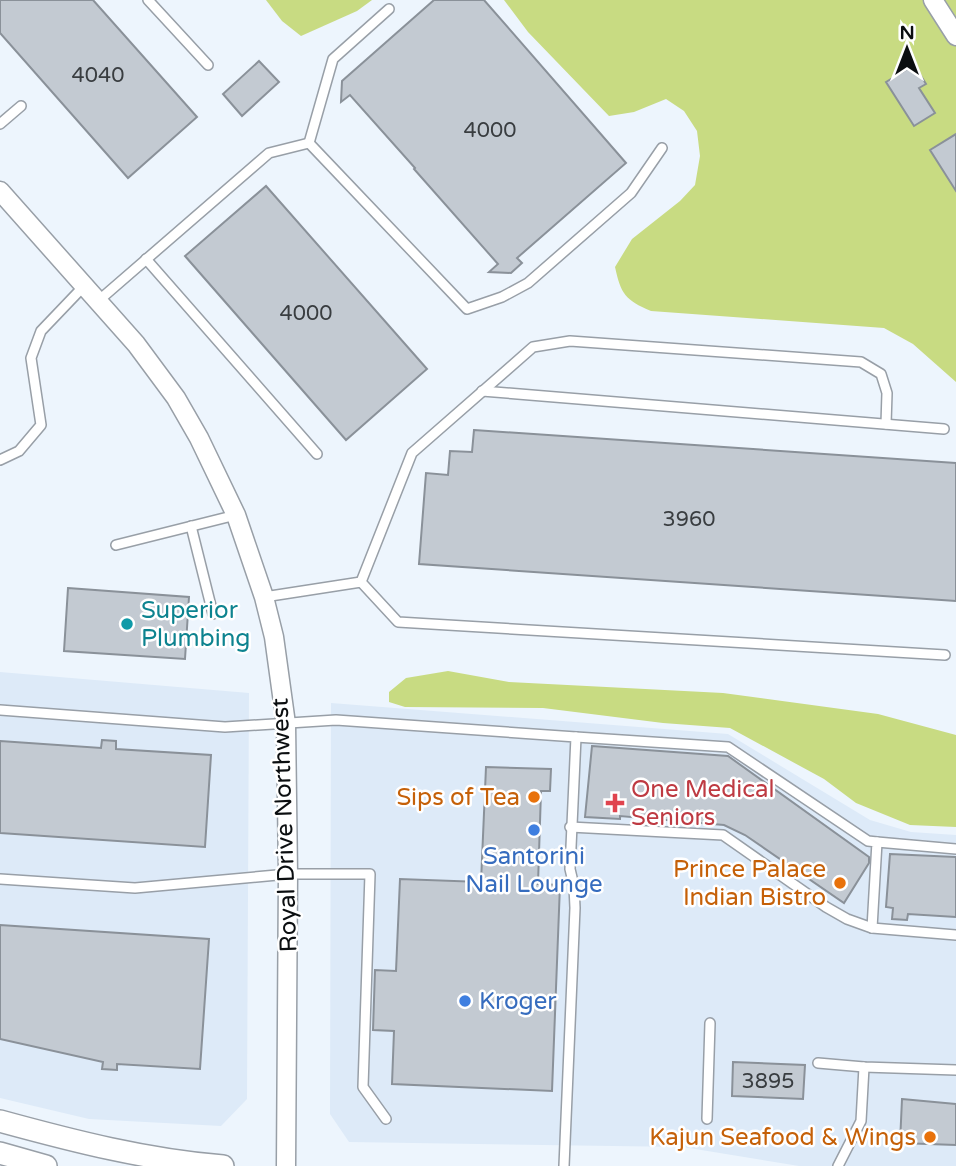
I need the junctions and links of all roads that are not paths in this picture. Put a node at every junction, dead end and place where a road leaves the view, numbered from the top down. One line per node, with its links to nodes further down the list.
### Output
1 (148, 0): 5 (lane)
2 (933, 0): 4 (street)
3 (389, 9): 8 (lane)
4 (956, 36)
5 (208, 65)
6 (21, 106): 7 (lane)
7 (0, 124)
8 (309, 143): 9 (lane); 11 (lane)
9 (662, 148)
10 (0, 191): 12 (street, Royal Drive Northwest)
11 (146, 260): 13 (lane); 17 (lane)
12 (84, 286): 13 (street, Royal Drive Northwest); 18 (lane)
13 (97, 302): 19 (street, Royal Drive Northwest)
14 (482, 391): 15 (lane); 15 (lane); 22 (lane)
15 (886, 424): 16 (lane)
16 (944, 429)
17 (317, 454)
18 (0, 460)
19 (236, 515): 20 (lane); 23 (street, Royal Drive Northwest)
20 (191, 526): 21 (lane); 24 (lane)
21 (116, 545)
22 (361, 582): 23 (lane); 25 (lane)
23 (264, 597): 27 (street, Royal Drive Northwest)
24 (214, 614)
25 (946, 655)
26 (0, 710): 27 (lane)
27 (286, 724): 28 (lane); 32 (street, Royal Drive Northwest)
28 (576, 737): 29 (lane); 30 (lane)
29 (570, 827): 34 (lane); 47 (lane)
30 (877, 842): 31 (lane); 34 (lane)
31 (956, 849)
32 (288, 874): 33 (lane); 40 (lane); 46 (street, Royal Drive Northwest)
33 (0, 879)
34 (872, 928): 35 (lane)
35 (956, 935)
36 (710, 1023): 41 (lane)
37 (818, 1063): 38 (lane)
38 (864, 1068): 39 (lane); 48 (lane)
39 (956, 1070)
40 (386, 1119)
41 (707, 1119)
42 (0, 1121): 45 (street)
43 (0, 1153): 44 (street)
44 (46, 1166)
45 (223, 1166)
46 (286, 1166)
47 (564, 1166)
48 (838, 1166)

